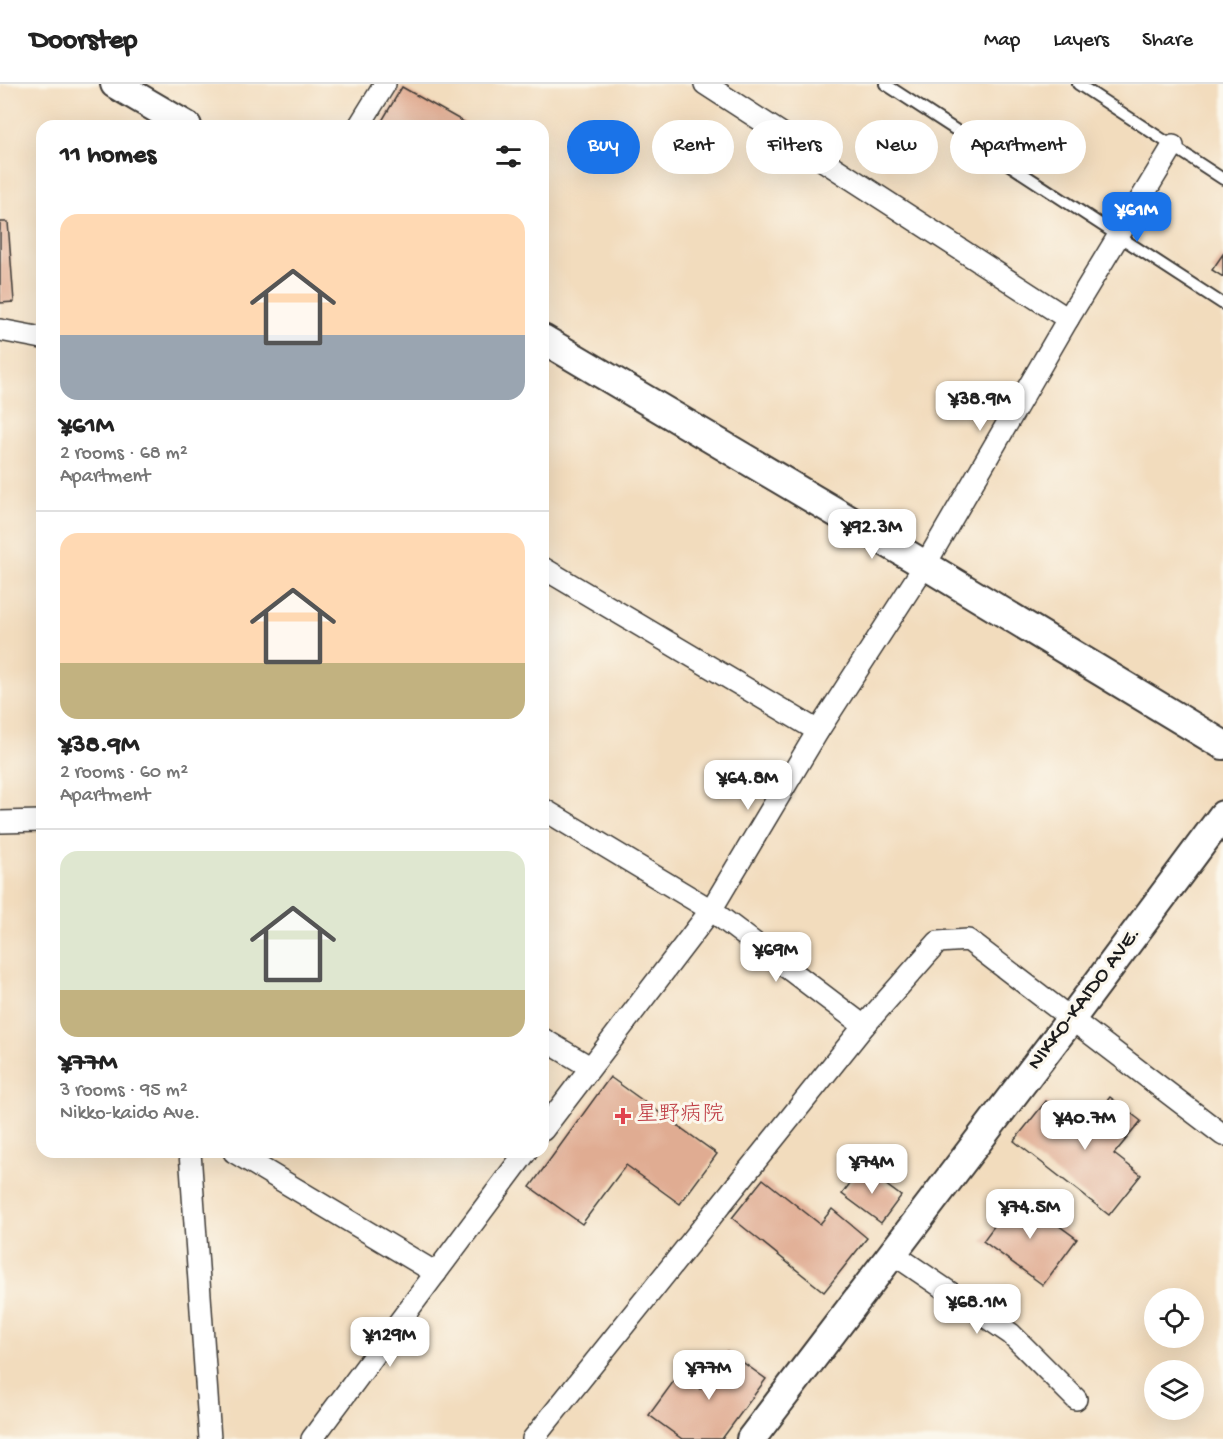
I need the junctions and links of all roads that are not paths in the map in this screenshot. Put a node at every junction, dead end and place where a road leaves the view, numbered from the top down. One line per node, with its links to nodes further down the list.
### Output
1 (115, 84): 6 (street)
2 (385, 84): 7 (street)
3 (705, 84): 12 (street)
4 (885, 84): 10 (lane)
5 (1078, 84): 8 (lane)
6 (177, 120)
7 (363, 120)
8 (1173, 146): 9 (lane); 10 (street)
9 (1223, 179)
10 (1118, 237): 11 (lane); 12 (street)
11 (1223, 304)
12 (1068, 319): 16 (street)
13 (0, 330): 14 (street)
14 (36, 337)
15 (549, 343): 16 (street)
16 (925, 565): 18 (street); 19 (street)
17 (549, 572): 18 (street)
18 (818, 731): 24 (street)
19 (1223, 745)
20 (549, 813): 24 (street)
21 (1223, 815): 25 (street, NIKKO-KAIDO AVE.)
22 (36, 821): 23 (street)
23 (0, 822)
24 (711, 910): 26 (street); 28 (street)
25 (1071, 1018): 26 (street); 30 (street); 34 (street, NIKKO-KAIDO AVE.)
26 (864, 1026): 39 (street)
27 (549, 1043): 28 (street)
28 (590, 1067): 29 (street)
29 (549, 1122)
30 (1223, 1136)
31 (190, 1158): 37 (street)
32 (244, 1158): 35 (street)
33 (522, 1158): 35 (street)
34 (892, 1253): 36 (street); 40 (street, NIKKO-KAIDO AVE.)
35 (436, 1273): 38 (street)
36 (1076, 1399)
37 (210, 1439)
38 (312, 1439)
39 (533, 1439)
40 (751, 1439)

